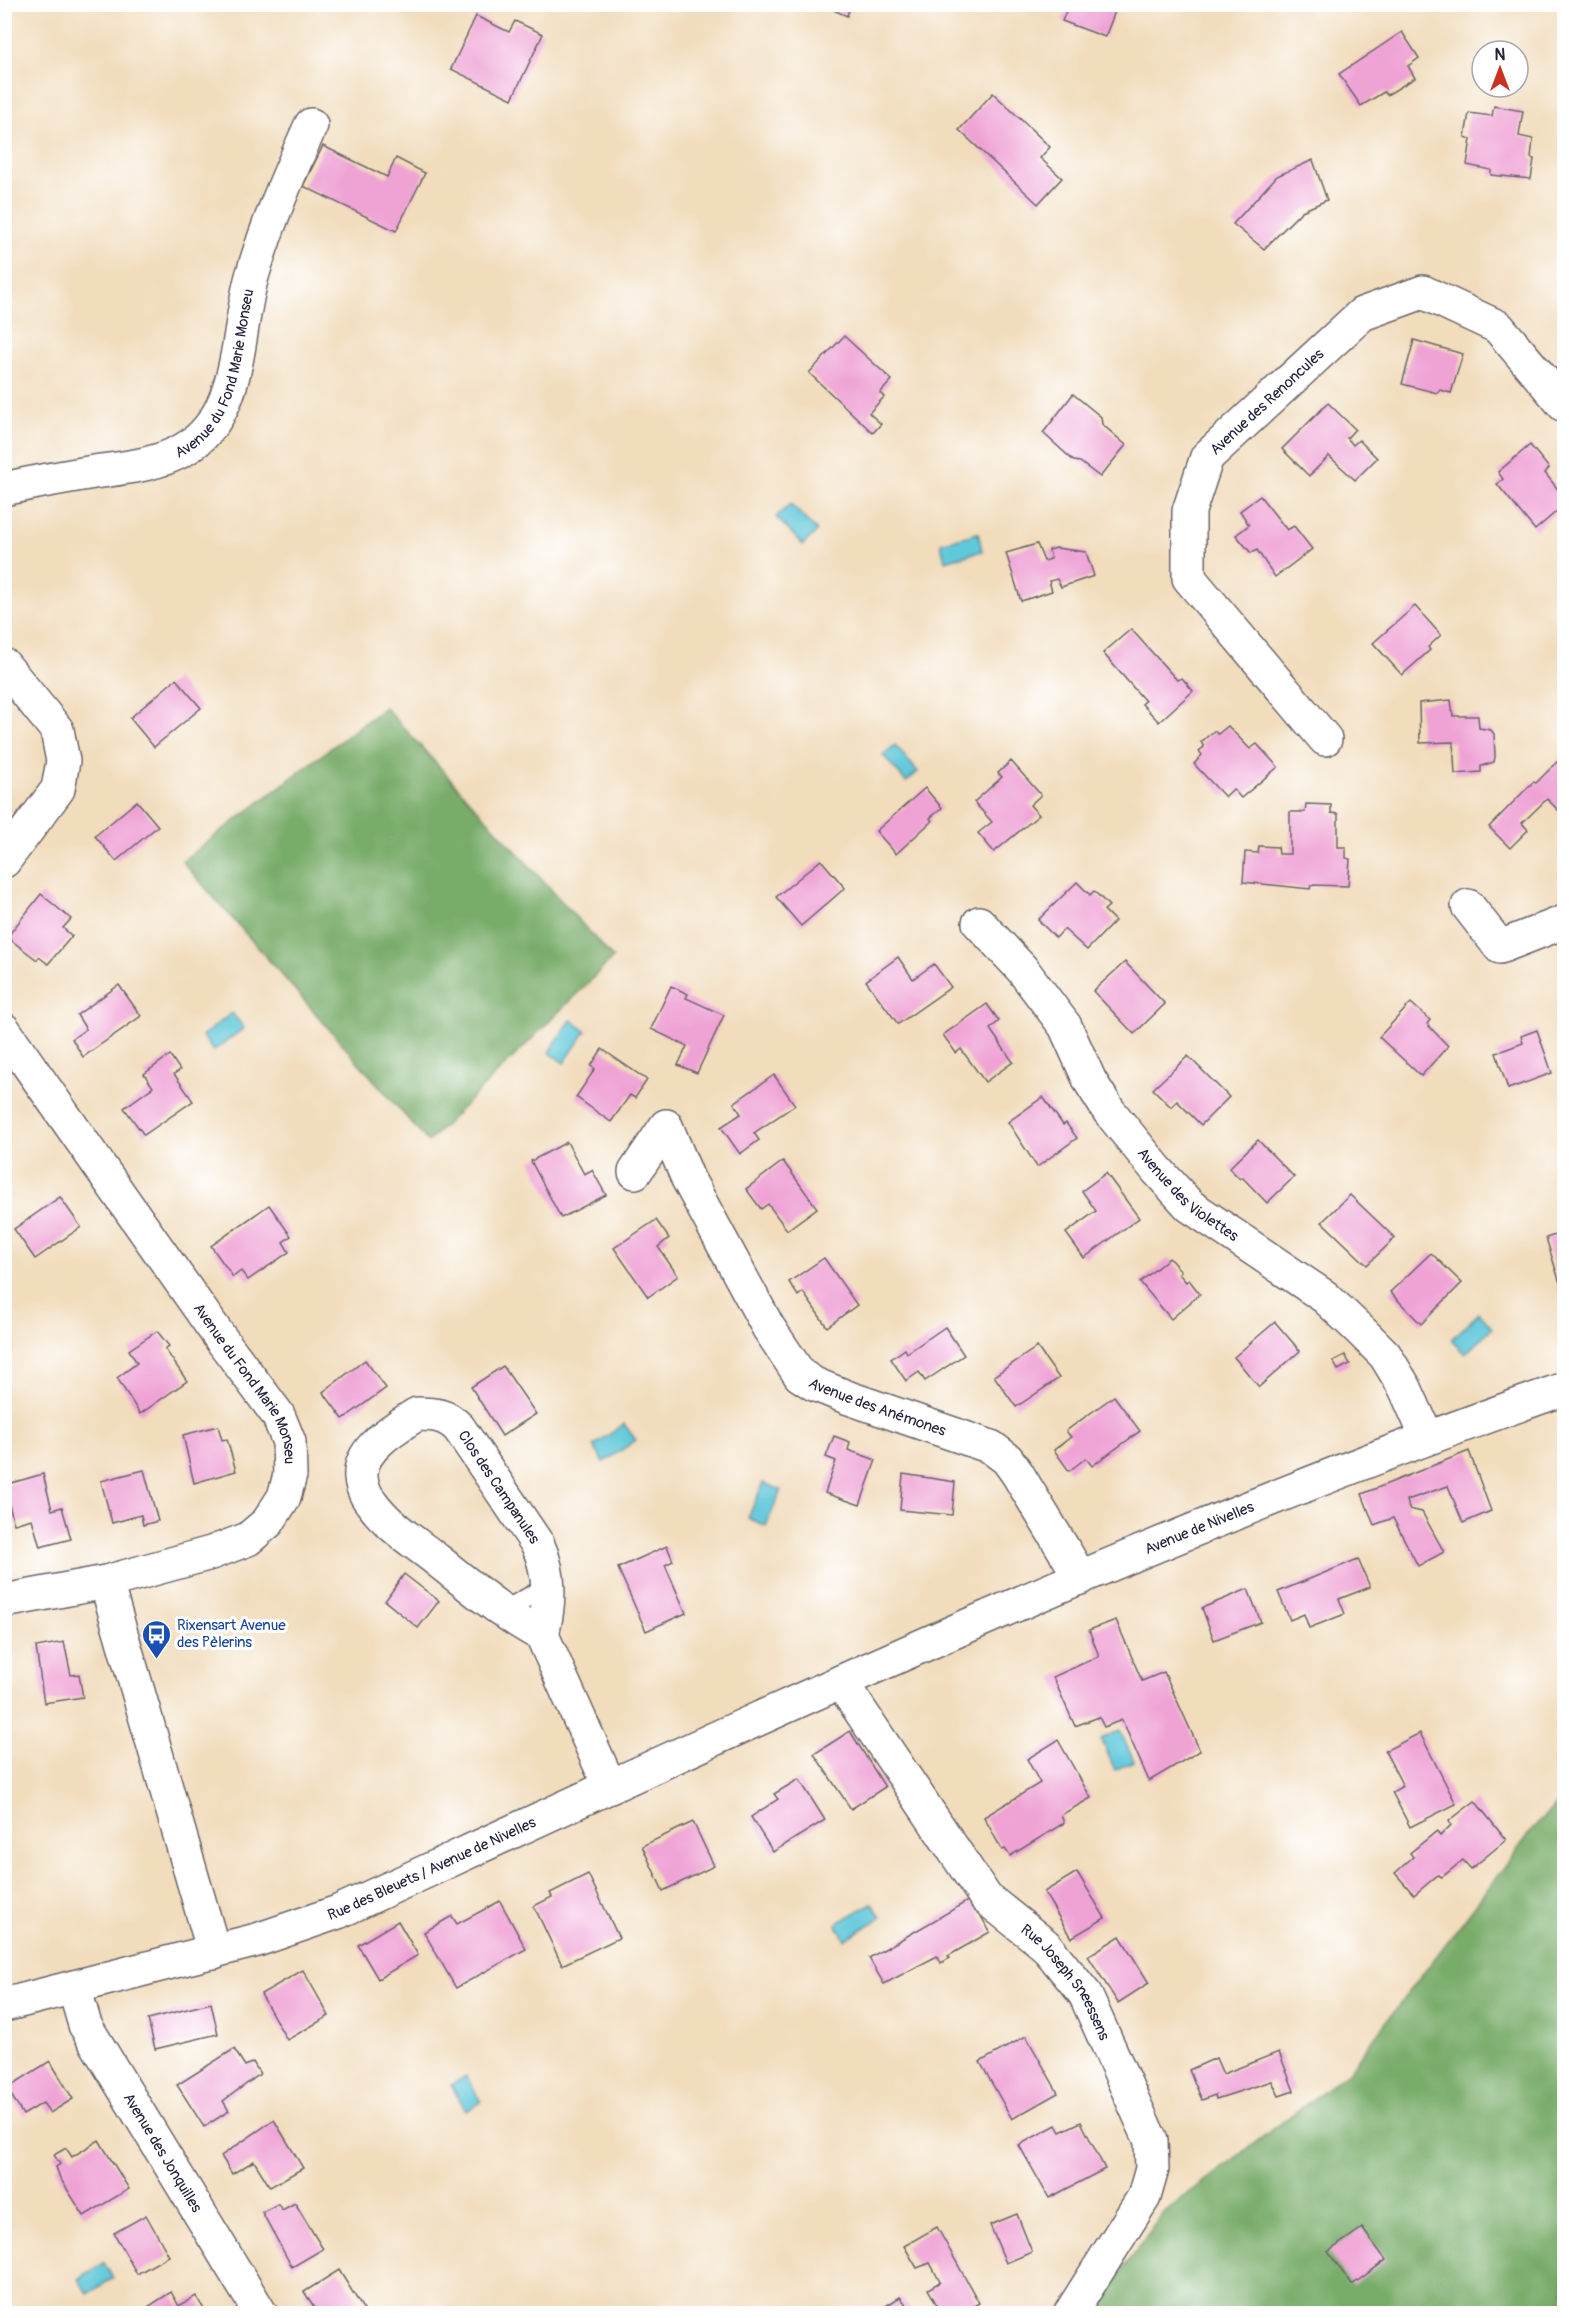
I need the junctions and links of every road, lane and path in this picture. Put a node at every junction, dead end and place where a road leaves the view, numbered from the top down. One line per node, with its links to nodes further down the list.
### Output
1 (311, 125): 3 (street, Avenue du Fond Marie Monseu)
2 (1564, 405): 5 (street, Avenue des Renoncules)
3 (4, 489)
4 (4, 665): 6 (street)
5 (1325, 739)
6 (4, 861)
7 (1468, 906): 8 (street)
8 (1564, 922)
9 (979, 923): 13 (street, Avenue des Violettes)
10 (4, 1030): 15 (street, Avenue du Fond Marie Monseu)
11 (635, 1172): 14 (street, Avenue des Anémones)
12 (1564, 1389): 13 (street, Avenue de Nivelles)
13 (1427, 1437): 14 (street, Avenue de Nivelles)
14 (1081, 1578): 20 (street, Avenue de Nivelles)
15 (106, 1582): 17 (street, Avenue du Fond Marie Monseu); 22 (street)
16 (548, 1586): 18 (lane); 18 (street, Clos des Campanules); 19 (street, Clos des Campanules)
17 (4, 1601)
18 (505, 1610): 19 (street, Clos des Campanules)
19 (542, 1635): 21 (street)
20 (841, 1682): 21 (street, Rue des Bleuets / Avenue de Nivelles); 26 (street, Rue Joseph Sneessens)
21 (610, 1787): 22 (street, Rue des Bleuets / Avenue de Nivelles)
22 (214, 1952): 23 (street, Rue des Bleuets / Avenue de Nivelles)
23 (74, 1988): 24 (street, Rue des Bleuets / Avenue de Nivelles); 25 (street, Avenue des Jonquilles)
24 (4, 2005)
25 (261, 2313)
26 (1070, 2313)

